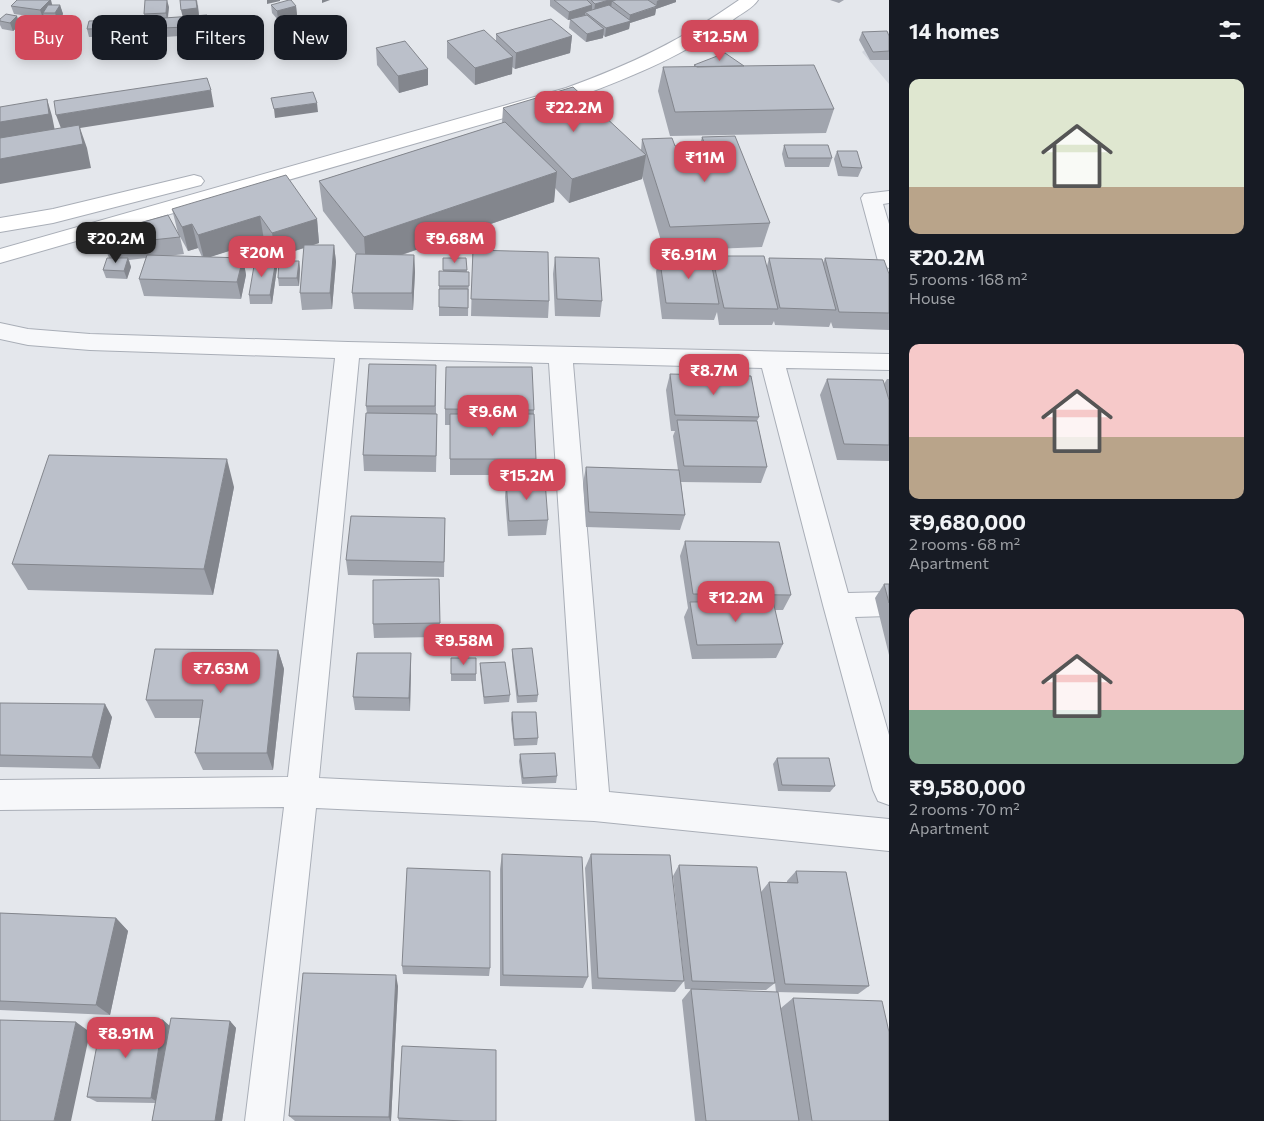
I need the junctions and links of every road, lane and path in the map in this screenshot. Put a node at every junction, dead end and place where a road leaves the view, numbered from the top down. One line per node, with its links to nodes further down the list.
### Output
1 (750, 0): 7 (main road)
2 (690, 19): 3 (main road)
3 (250, 166)
4 (211, 176): 6 (main road)
5 (889, 197): 8 (street)
6 (0, 225)
7 (0, 256)
8 (889, 261)
9 (0, 331): 10 (street)
10 (348, 350): 11 (street); 17 (street)
11 (560, 354): 12 (street); 19 (street)
12 (772, 360): 13 (street); 15 (street)
13 (889, 362)
14 (889, 604): 15 (street)
15 (837, 605): 16 (street)
16 (889, 790)
17 (302, 792): 18 (street); 19 (street); 21 (street)
18 (0, 795)
19 (594, 806): 20 (street)
20 (889, 834)
21 (264, 1121)

